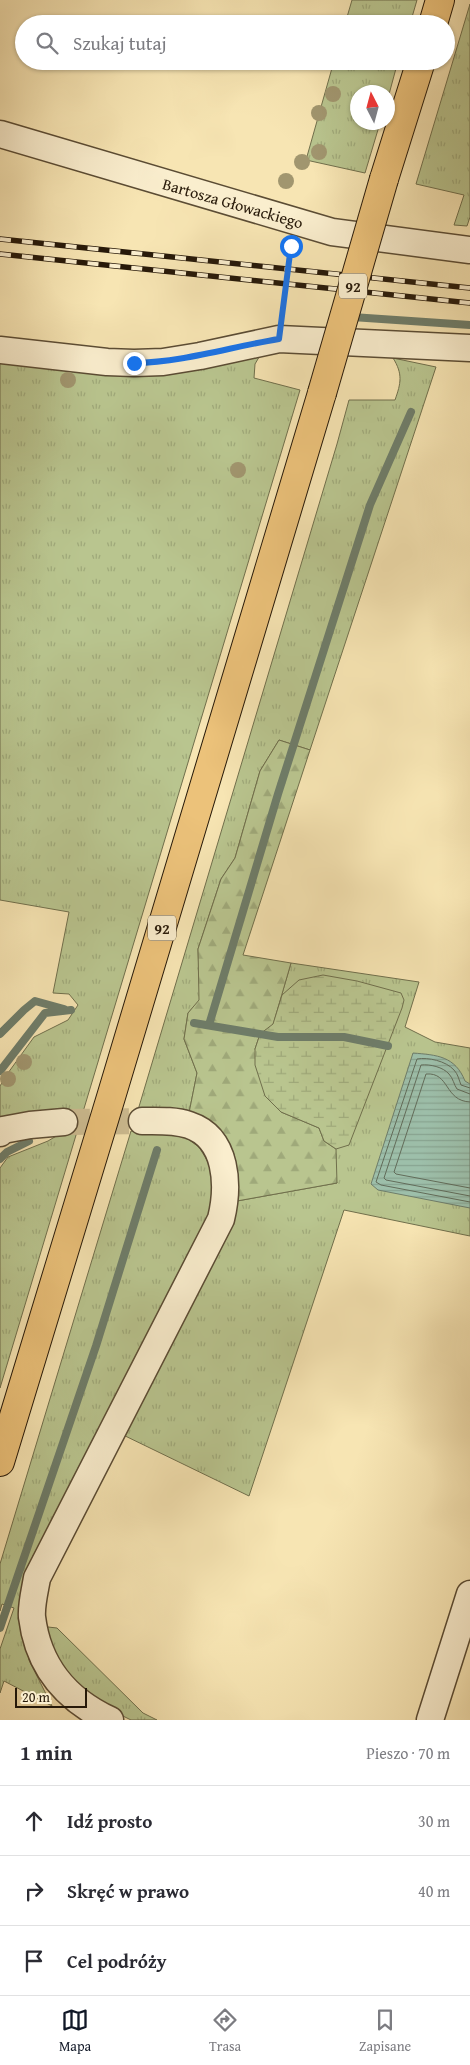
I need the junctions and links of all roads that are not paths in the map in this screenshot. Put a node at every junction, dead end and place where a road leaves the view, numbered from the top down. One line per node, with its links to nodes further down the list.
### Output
1 (440, 0): 2 (main road)
2 (436, 15)
3 (418, 70): 11 (main road, 92, bridge)
4 (0, 134): 5 (street, Bartosza Głowackiego)
5 (470, 250)
6 (470, 348): 7 (street)
7 (0, 350)
8 (142, 1121): 13 (street)
9 (64, 1122): 10 (street)
10 (0, 1133)
11 (0, 1462)
12 (470, 1594): 14 (street)
13 (110, 1720)
14 (430, 1720)

